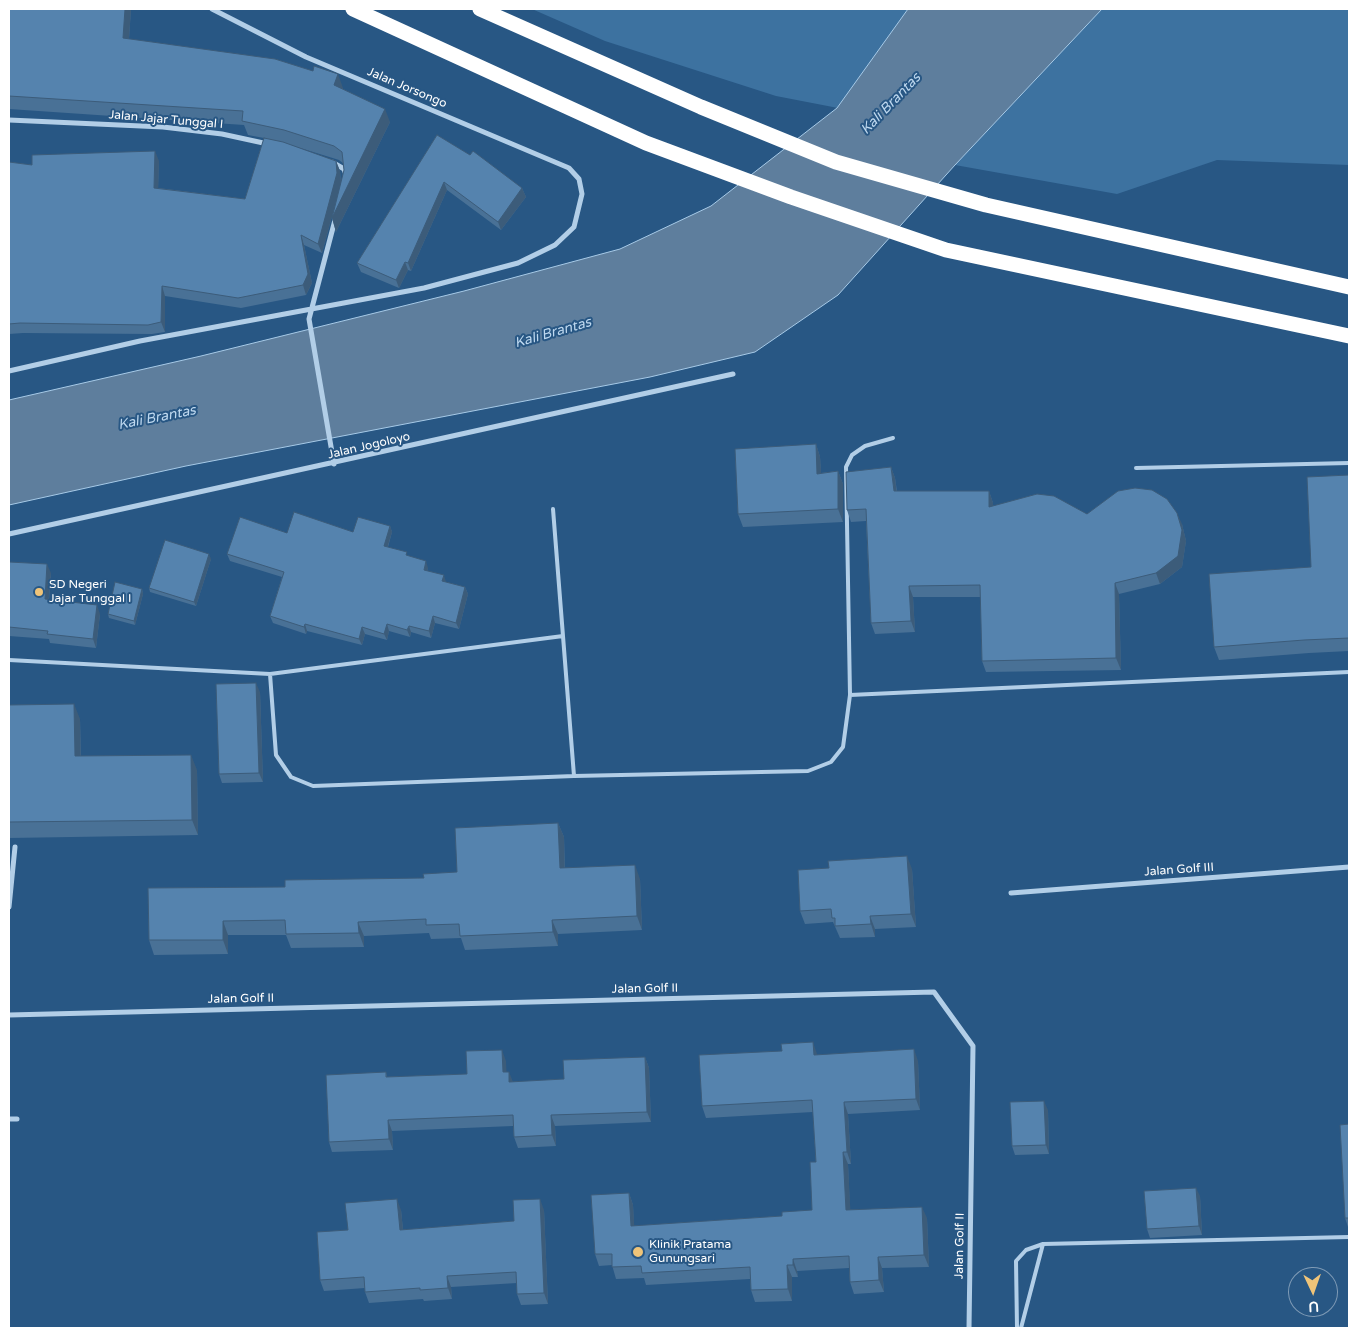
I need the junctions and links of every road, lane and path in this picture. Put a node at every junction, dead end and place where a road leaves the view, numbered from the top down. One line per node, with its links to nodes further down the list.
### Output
1 (212, 9): 10 (street, Jalan Jorsongo)
2 (354, 9): 11 (highway)
3 (480, 9): 9 (highway)
4 (9, 120): 5 (street, Jalan Jajar Tunggal I)
5 (279, 146)
6 (321, 158): 7 (street)
7 (345, 184)
8 (337, 212): 10 (street)
9 (1349, 287)
10 (311, 308): 12 (street); 16 (street)
11 (1349, 336)
12 (9, 370)
13 (733, 374): 16 (street, Jalan Jogoloyo)
14 (893, 438): 24 (lane)
15 (1349, 463): 17 (lane)
16 (334, 464): 19 (street, Jalan Jogoloyo)
17 (1136, 468)
18 (554, 508): 20 (lane)
19 (9, 534)
20 (563, 636): 23 (lane); 25 (lane)
21 (9, 660): 23 (lane)
22 (1349, 672): 24 (lane)
23 (270, 674): 25 (lane)
24 (850, 695): 25 (lane)
25 (574, 776)
26 (15, 847): 29 (street)
27 (1349, 867): 28 (street, Jalan Golf III)
28 (1011, 893)
29 (9, 907)
30 (9, 1015): 35 (street, Jalan Golf II)
31 (9, 1119): 32 (street)
32 (17, 1120)
33 (1349, 1237): 34 (lane)
34 (1043, 1244): 36 (lane); 37 (lane)
35 (969, 1328)
36 (1017, 1328)
37 (1021, 1328)

